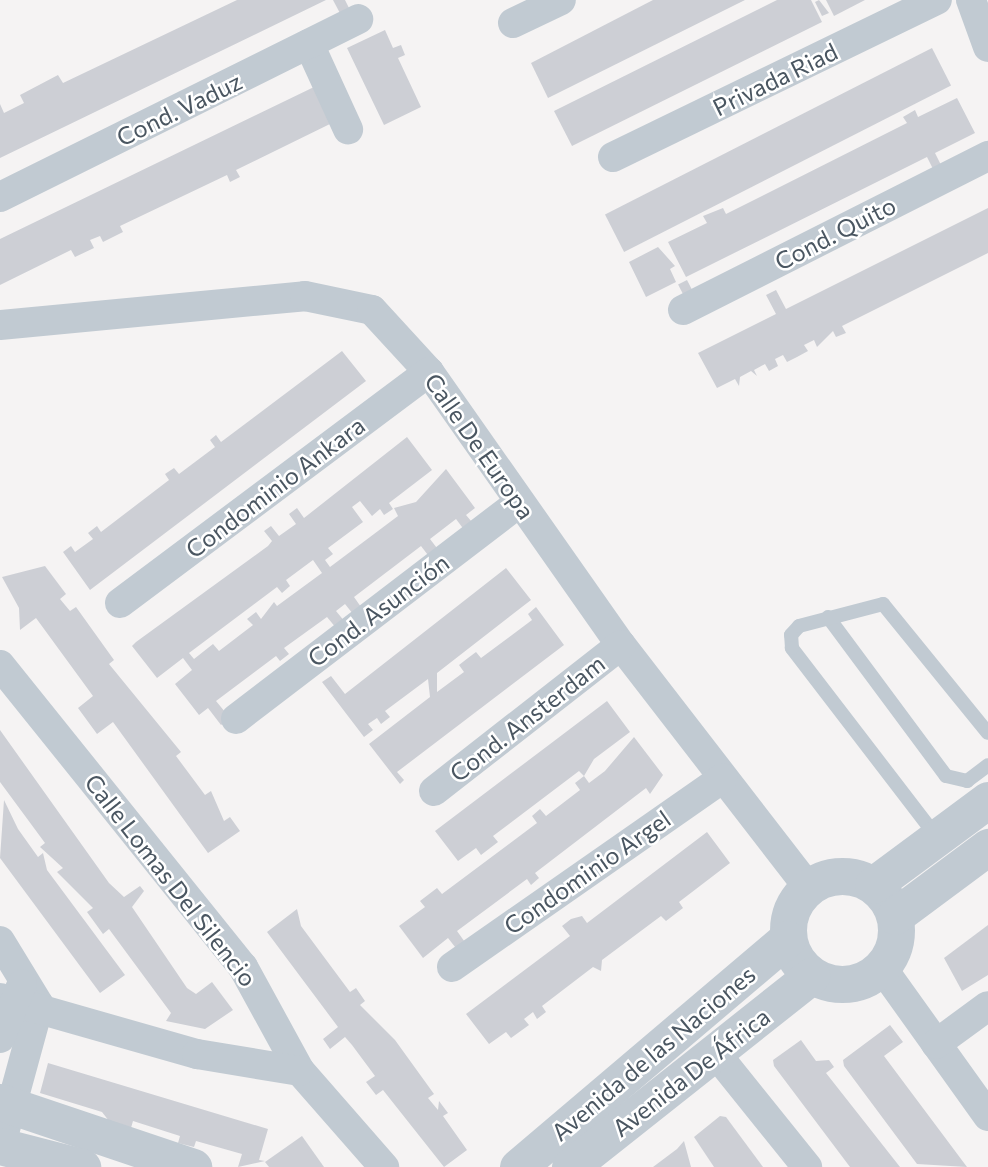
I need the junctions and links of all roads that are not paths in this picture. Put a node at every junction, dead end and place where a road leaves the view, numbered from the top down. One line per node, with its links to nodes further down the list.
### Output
1 (561, 0): 5 (street)
2 (937, 0): 10 (street, Privada Riad)
3 (971, 0): 7 (street)
4 (358, 19): 6 (street, Cond. Vaduz)
5 (513, 23)
6 (309, 44): 8 (street); 11 (street, Cond. Vaduz)
7 (988, 47)
8 (348, 129)
9 (988, 156): 12 (street, Cond. Quito)
10 (613, 157)
11 (0, 197)
12 (683, 310)
13 (0, 325): 14 (street, Calle De Europa)
14 (429, 372): 15 (street, Calle De Europa); 16 (street, Condominio Ankara)
15 (520, 502): 18 (street, Calle De Europa); 20 (street, Cond. Asunción)
16 (120, 603)
17 (828, 618): 21 (lane); 22 (lane); 26 (lane)
18 (621, 645): 23 (street, Calle De Europa); 24 (street, Cond. Ansterdam)
19 (0, 665): 41 (street, Calle Lomas Del Silencio)
20 (236, 719)
21 (988, 733)
22 (988, 765)
23 (723, 778): 29 (street, Calle De Europa); 33 (street, Condominio Argel)
24 (434, 791)
25 (988, 800): 26 (street)
26 (937, 838): 28 (street)
27 (988, 847): 30 (street)
28 (873, 885): 29 (street); 30 (street)
29 (808, 887): 31 (street)
30 (895, 916): 34 (street)
31 (787, 939): 35 (street); 49 (street, Avenida de las Naciones)
32 (0, 941): 36 (street)
33 (452, 967)
34 (882, 968): 35 (street); 39 (street)
35 (811, 976): 40 (street, Avenida De África)
36 (19, 995): 38 (street); 41 (street); 42 (street)
37 (988, 1006): 39 (street)
38 (0, 1038)
39 (936, 1044): 43 (street)
40 (718, 1055): 45 (street, Avenida De África); 50 (street)
41 (300, 1071): 48 (street, Calle Lomas Del Silencio)
42 (8, 1104): 44 (street); 47 (street)
43 (988, 1116)
44 (1, 1147): 46 (street)
45 (584, 1163)
46 (82, 1167)
47 (192, 1167)
48 (384, 1167)
49 (518, 1167)
50 (807, 1167)

